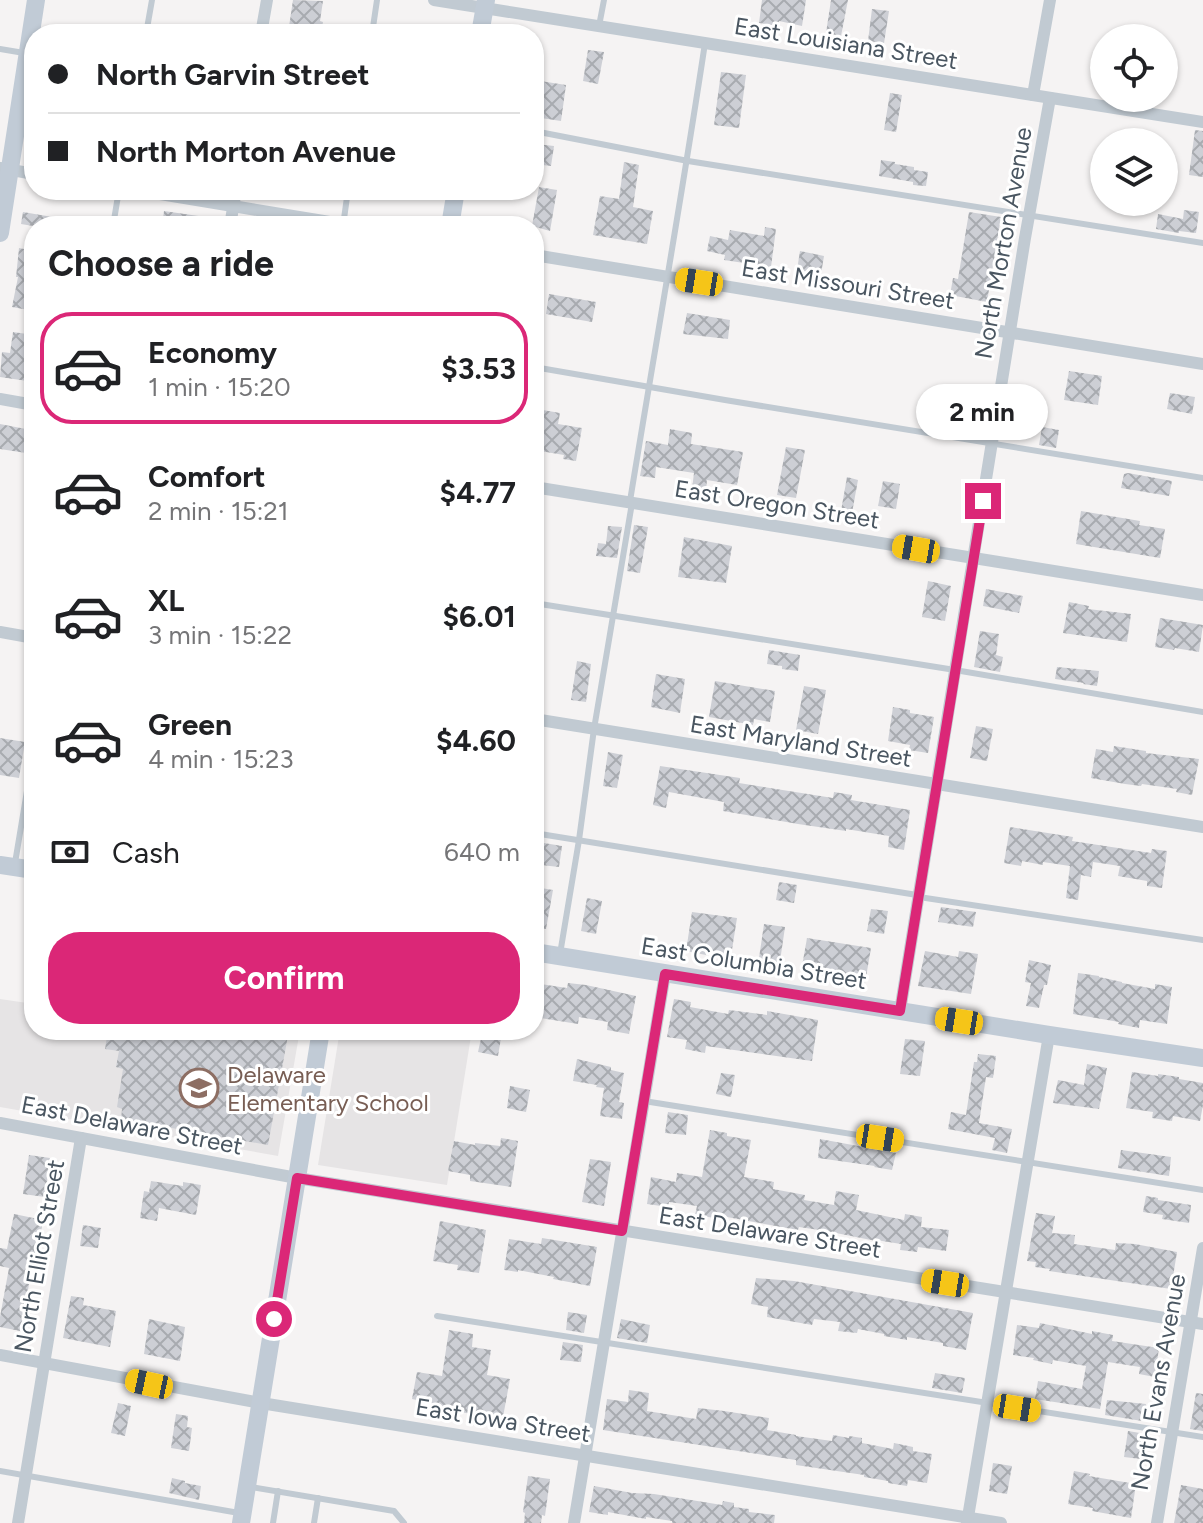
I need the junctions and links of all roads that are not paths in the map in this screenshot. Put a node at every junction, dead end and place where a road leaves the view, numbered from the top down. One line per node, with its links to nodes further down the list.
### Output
1 (36, 0): 9 (main road)
2 (152, 0): 10 (lane)
3 (267, 0): 11 (street)
4 (377, 0): 12 (lane)
5 (434, 0): 8 (street, East Louisiana Street)
6 (604, 0): 14 (lane)
7 (1050, 0): 19 (street, North Morton Avenue)
8 (485, 4): 13 (main road); 14 (street, East Louisiana Street)
9 (32, 24)
10 (148, 24)
11 (263, 24)
12 (373, 24)
13 (482, 24)
14 (599, 26): 15 (street, East Louisiana Street)
15 (705, 43): 19 (street, East Louisiana Street); 23 (lane)
16 (0, 49): 17 (lane)
17 (24, 53)
18 (24, 74): 24 (main road)
19 (1033, 95): 20 (street, East Louisiana Street)
20 (1050, 98): 21 (street, East Louisiana Street); 30 (street, North Morton Avenue)
21 (1203, 122)
22 (544, 133): 23 (lane)
23 (688, 161): 30 (lane); 34 (lane)
24 (5, 169): 31 (main road)
25 (197, 200): 27 (street)
26 (234, 200): 27 (street)
27 (233, 206): 28 (street); 29 (street)
28 (232, 216)
29 (293, 216)
30 (1029, 216): 32 (lane); 35 (street, North Morton Avenue)
31 (0, 233)
32 (1203, 243)
33 (544, 257): 34 (street, East Missouri Street)
34 (668, 277): 35 (street, East Missouri Street); 38 (lane)
35 (1010, 333): 36 (street, East Missouri Street); 41 (street, North Morton Avenue)
36 (1203, 364)
37 (544, 369): 38 (lane)
38 (649, 387): 41 (lane); 44 (lane)
39 (0, 399): 40 (street)
40 (24, 403)
41 (992, 443): 42 (lane); 45 (street, North Morton Avenue)
42 (1203, 478)
43 (544, 489): 44 (street, East Oregon Street)
44 (631, 503): 45 (street, East Oregon Street); 48 (lane)
45 (974, 559): 46 (street, East Oregon Street); 51 (street, North Morton Avenue)
46 (1203, 595)
47 (544, 605): 48 (lane)
48 (613, 616): 51 (lane); 54 (lane)
49 (0, 632): 50 (street)
50 (24, 636)
51 (955, 670): 52 (lane); 55 (street, North Morton Avenue)
52 (1203, 712)
53 (544, 721): 54 (street, East Maryland Street)
54 (594, 729): 55 (street, East Maryland Street); 59 (lane)
55 (937, 785): 57 (street, East Maryland Street); 61 (street, North Morton Avenue)
56 (24, 792): 60 (lane)
57 (1203, 827)
58 (544, 835): 59 (lane)
59 (579, 840): 61 (lane); 64 (lane)
60 (7, 866)
61 (919, 896): 62 (lane); 66 (street, North Morton Avenue)
62 (1203, 940)
63 (544, 954): 64 (main road, East Columbia Street)
64 (560, 956): 65 (main road, East Columbia Street)
65 (665, 974): 66 (main road, East Columbia Street); 70 (street)
66 (900, 1011): 67 (main road, East Columbia Street)
67 (1049, 1035): 69 (main road, East Columbia Street); 73 (street)
68 (319, 1040): 74 (main road)
69 (1203, 1058)
70 (644, 1101): 73 (lane); 76 (street)
71 (0, 1123): 72 (street, East Delaware Street)
72 (81, 1138): 74 (street, East Delaware Street); 83 (street, North Elliot Street)
73 (1027, 1162): 75 (lane); 78 (street)
74 (297, 1178): 76 (street, East Delaware Street); 84 (main road)
75 (1203, 1190)
76 (622, 1231): 78 (street, East Delaware Street); 81 (street)
77 (1203, 1248): 80 (street, North Evans Avenue)
78 (1006, 1293): 80 (street, East Delaware Street); 85 (street)
79 (437, 1316): 81 (lane)
80 (1197, 1323): 86 (street, North Evans Avenue)
81 (603, 1342): 85 (lane); 88 (street)
82 (0, 1355): 83 (street, East Iowa Street)
83 (44, 1363): 84 (street, East Iowa Street); 90 (street, North Elliot Street)
84 (261, 1403): 88 (street, East Iowa Street); 91 (main road)
85 (987, 1403): 86 (lane); 95 (street)
86 (1172, 1432): 87 (lane); 102 (street, North Evans Avenue)
87 (1203, 1437)
88 (585, 1456): 95 (street, East Iowa Street); 100 (street)
89 (0, 1471): 90 (lane)
90 (25, 1475): 94 (lane); 96 (street, North Elliot Street)
91 (247, 1486): 92 (lane); 94 (main road)
92 (278, 1491): 93 (lane); 97 (lane)
93 (318, 1498): 98 (lane); 99 (lane)
94 (242, 1518)
95 (968, 1520): 101 (street, East Iowa Street)
96 (18, 1523)
97 (273, 1523)
98 (314, 1523)
99 (404, 1523)
100 (574, 1523)
101 (1001, 1523)
102 (1157, 1523)

